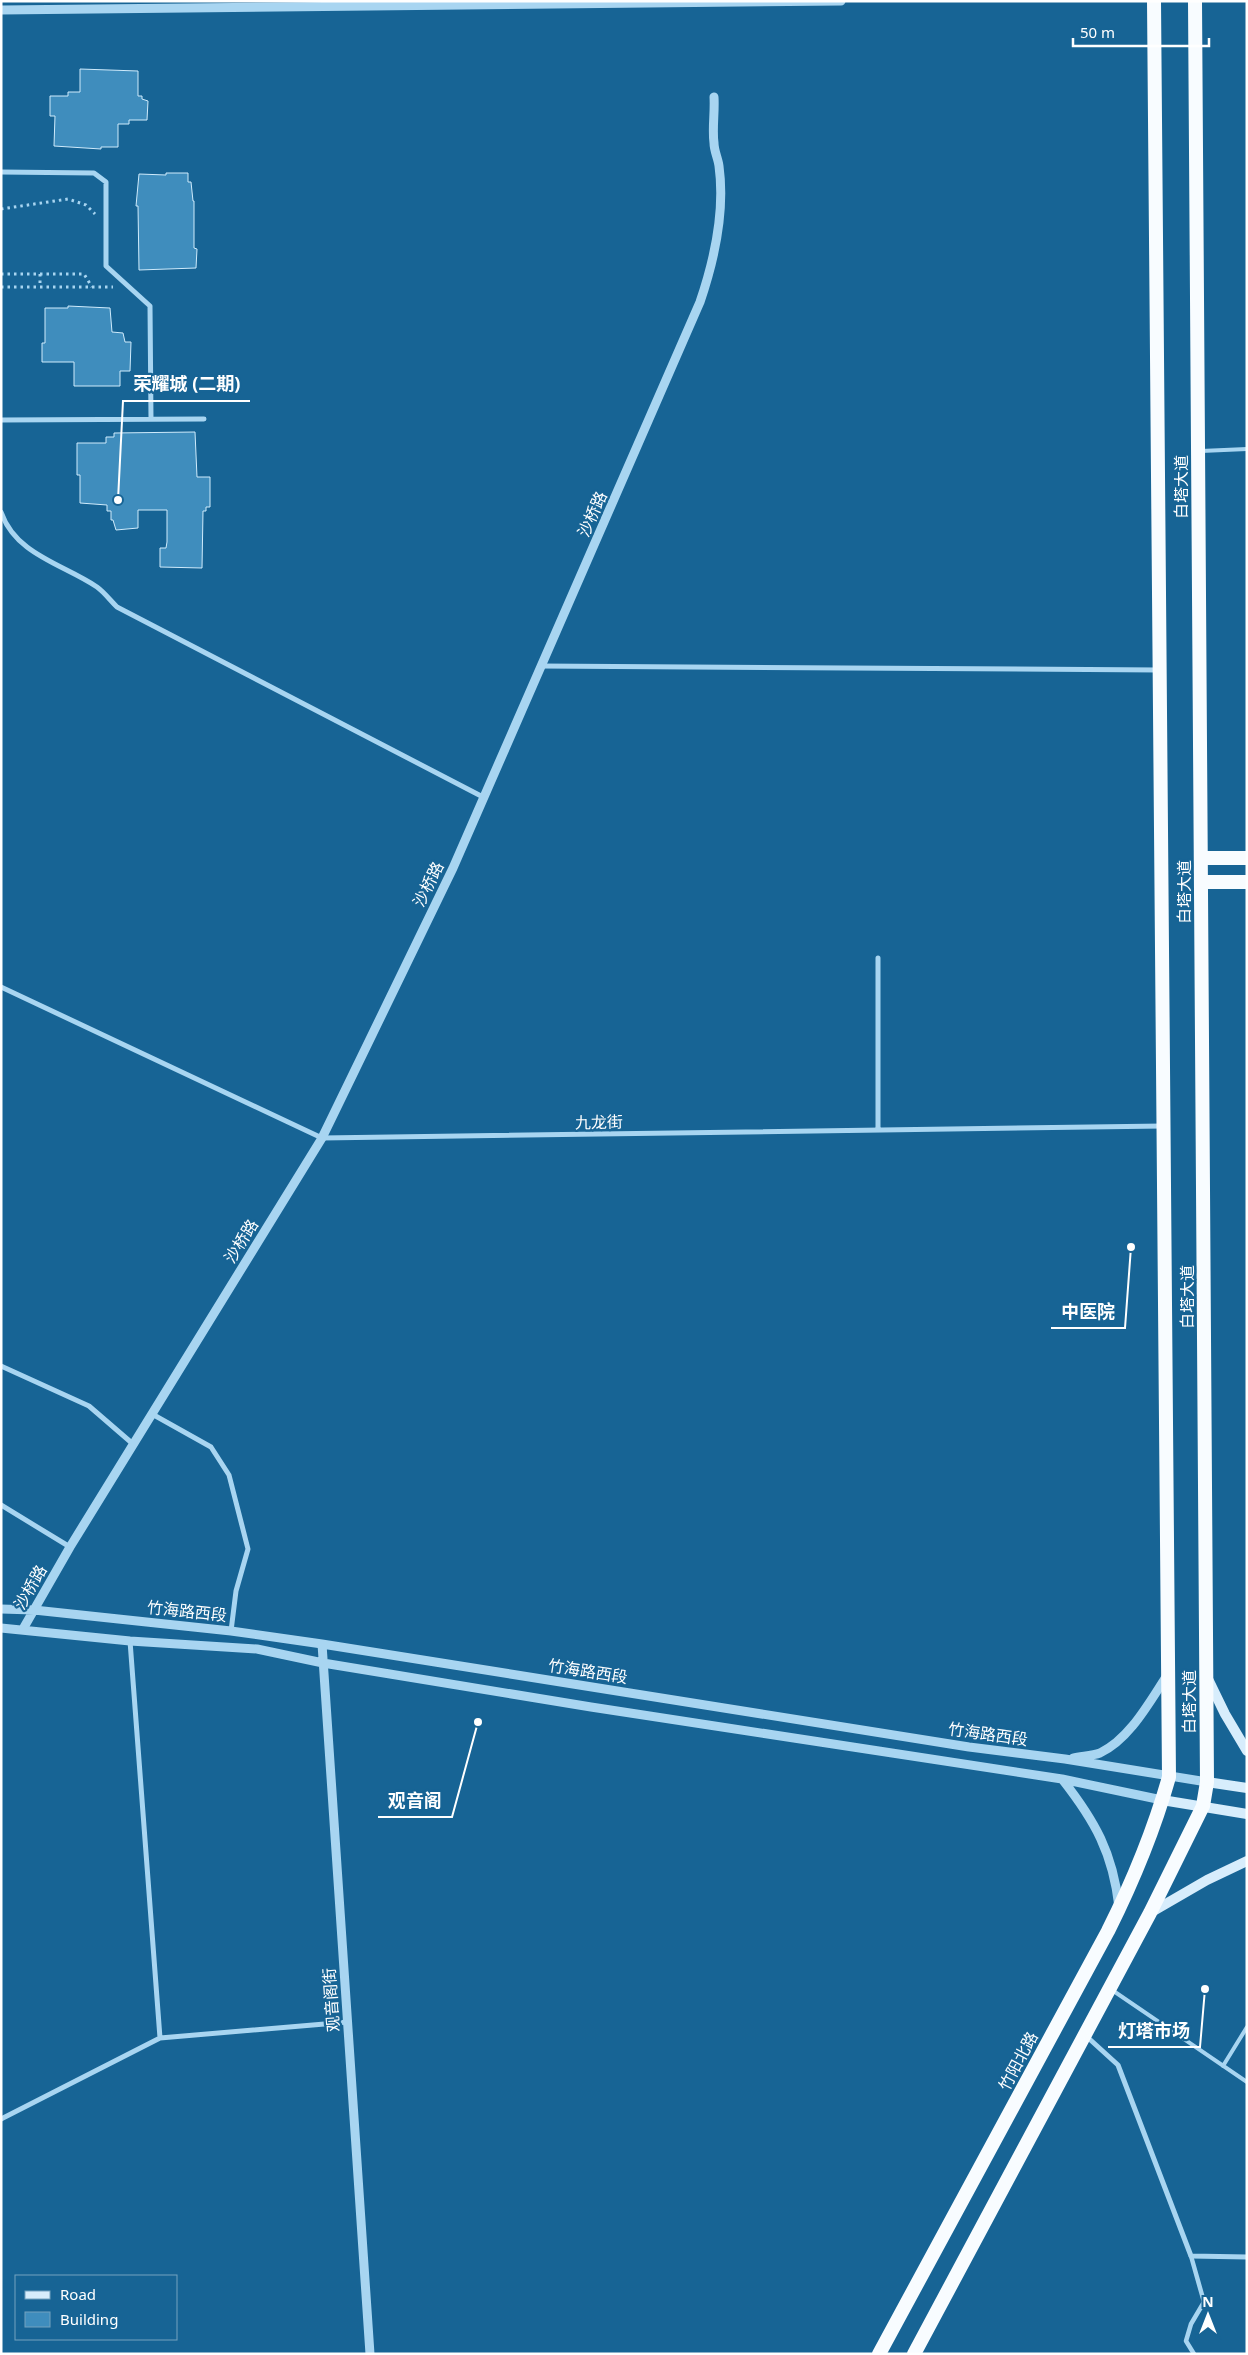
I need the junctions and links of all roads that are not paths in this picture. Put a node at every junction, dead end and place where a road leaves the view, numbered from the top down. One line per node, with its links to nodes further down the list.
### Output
1 (841, 1): 4 (street)
2 (1154, 1): 14 (highway, 白塔大道)
3 (1195, 1): 11 (highway, 白塔大道)
4 (1, 10)
5 (714, 97): 13 (street, 沙桥路)
6 (1, 172): 7 (street)
7 (151, 419): 8 (street); 9 (street)
8 (204, 419)
9 (1, 420)
10 (1247, 449): 11 (lane)
11 (1198, 451): 16 (highway, 白塔大道)
12 (1, 512): 15 (street)
13 (540, 666): 14 (street); 15 (street, 沙桥路)
14 (1160, 670): 22 (highway, 白塔大道)
15 (483, 797): 24 (street, 沙桥路)
16 (1201, 858): 17 (highway); 18 (highway, 白塔大道)
17 (1247, 858)
18 (1201, 882): 19 (highway); 39 (highway, 白塔大道)
19 (1247, 882)
20 (878, 958): 23 (street)
21 (1, 987): 24 (street)
22 (1164, 1126): 23 (street, 九龙街); 38 (highway, 白塔大道)
23 (878, 1130): 24 (street, 九龙街)
24 (322, 1138): 26 (street, 沙桥路)
25 (1, 1366): 27 (street)
26 (152, 1414): 27 (street, 沙桥路); 34 (street)
27 (134, 1444): 29 (street, 沙桥路)
28 (1, 1505): 29 (street)
29 (70, 1547): 31 (street, 沙桥路)
30 (1, 1609): 31 (street, 竹海路西段)
31 (34, 1610): 33 (street, 沙桥路); 34 (street, 竹海路西段)
32 (1, 1628): 33 (street, 竹海路西段)
33 (23, 1630): 35 (street, 竹海路西段)
34 (231, 1631): 36 (street, 竹海路西段)
35 (130, 1641): 37 (street, 竹海路西段); 56 (street)
36 (322, 1644): 37 (street, 观音阁街); 41 (street, 竹海路西段)
37 (323, 1663): 43 (street, 竹海路西段); 53 (street, 观音阁街)
38 (1168, 1674): 41 (street); 42 (highway, 白塔大道)
39 (1207, 1677): 40 (main road); 44 (highway, 白塔大道)
40 (1247, 1751)
41 (1064, 1759): 42 (street, 竹海路西段)
42 (1169, 1777): 44 (street, 竹海路西段); 46 (highway, 竹阳北路)
43 (1062, 1779): 46 (street, 竹海路西段); 50 (street)
44 (1207, 1782): 45 (main road); 47 (highway)
45 (1247, 1788)
46 (1162, 1800): 47 (main road); 50 (highway, 竹阳北路)
47 (1203, 1806): 48 (main road); 51 (highway)
48 (1247, 1814)
49 (1247, 1861): 51 (main road)
50 (1119, 1909): 63 (highway, 竹阳北路)
51 (1150, 1913): 52 (highway)
52 (1110, 1988): 55 (highway); 57 (lane)
53 (348, 2022): 56 (street); 62 (street, 观音阁街)
54 (1247, 2027): 57 (lane)
55 (1085, 2034): 60 (street); 64 (highway)
56 (160, 2038): 59 (street)
57 (1223, 2066): 58 (lane)
58 (1247, 2082)
59 (1, 2118)
60 (1191, 2256): 61 (street); 65 (street)
61 (1247, 2257)
62 (370, 2354)
63 (879, 2354)
64 (914, 2354)
65 (1194, 2354)

